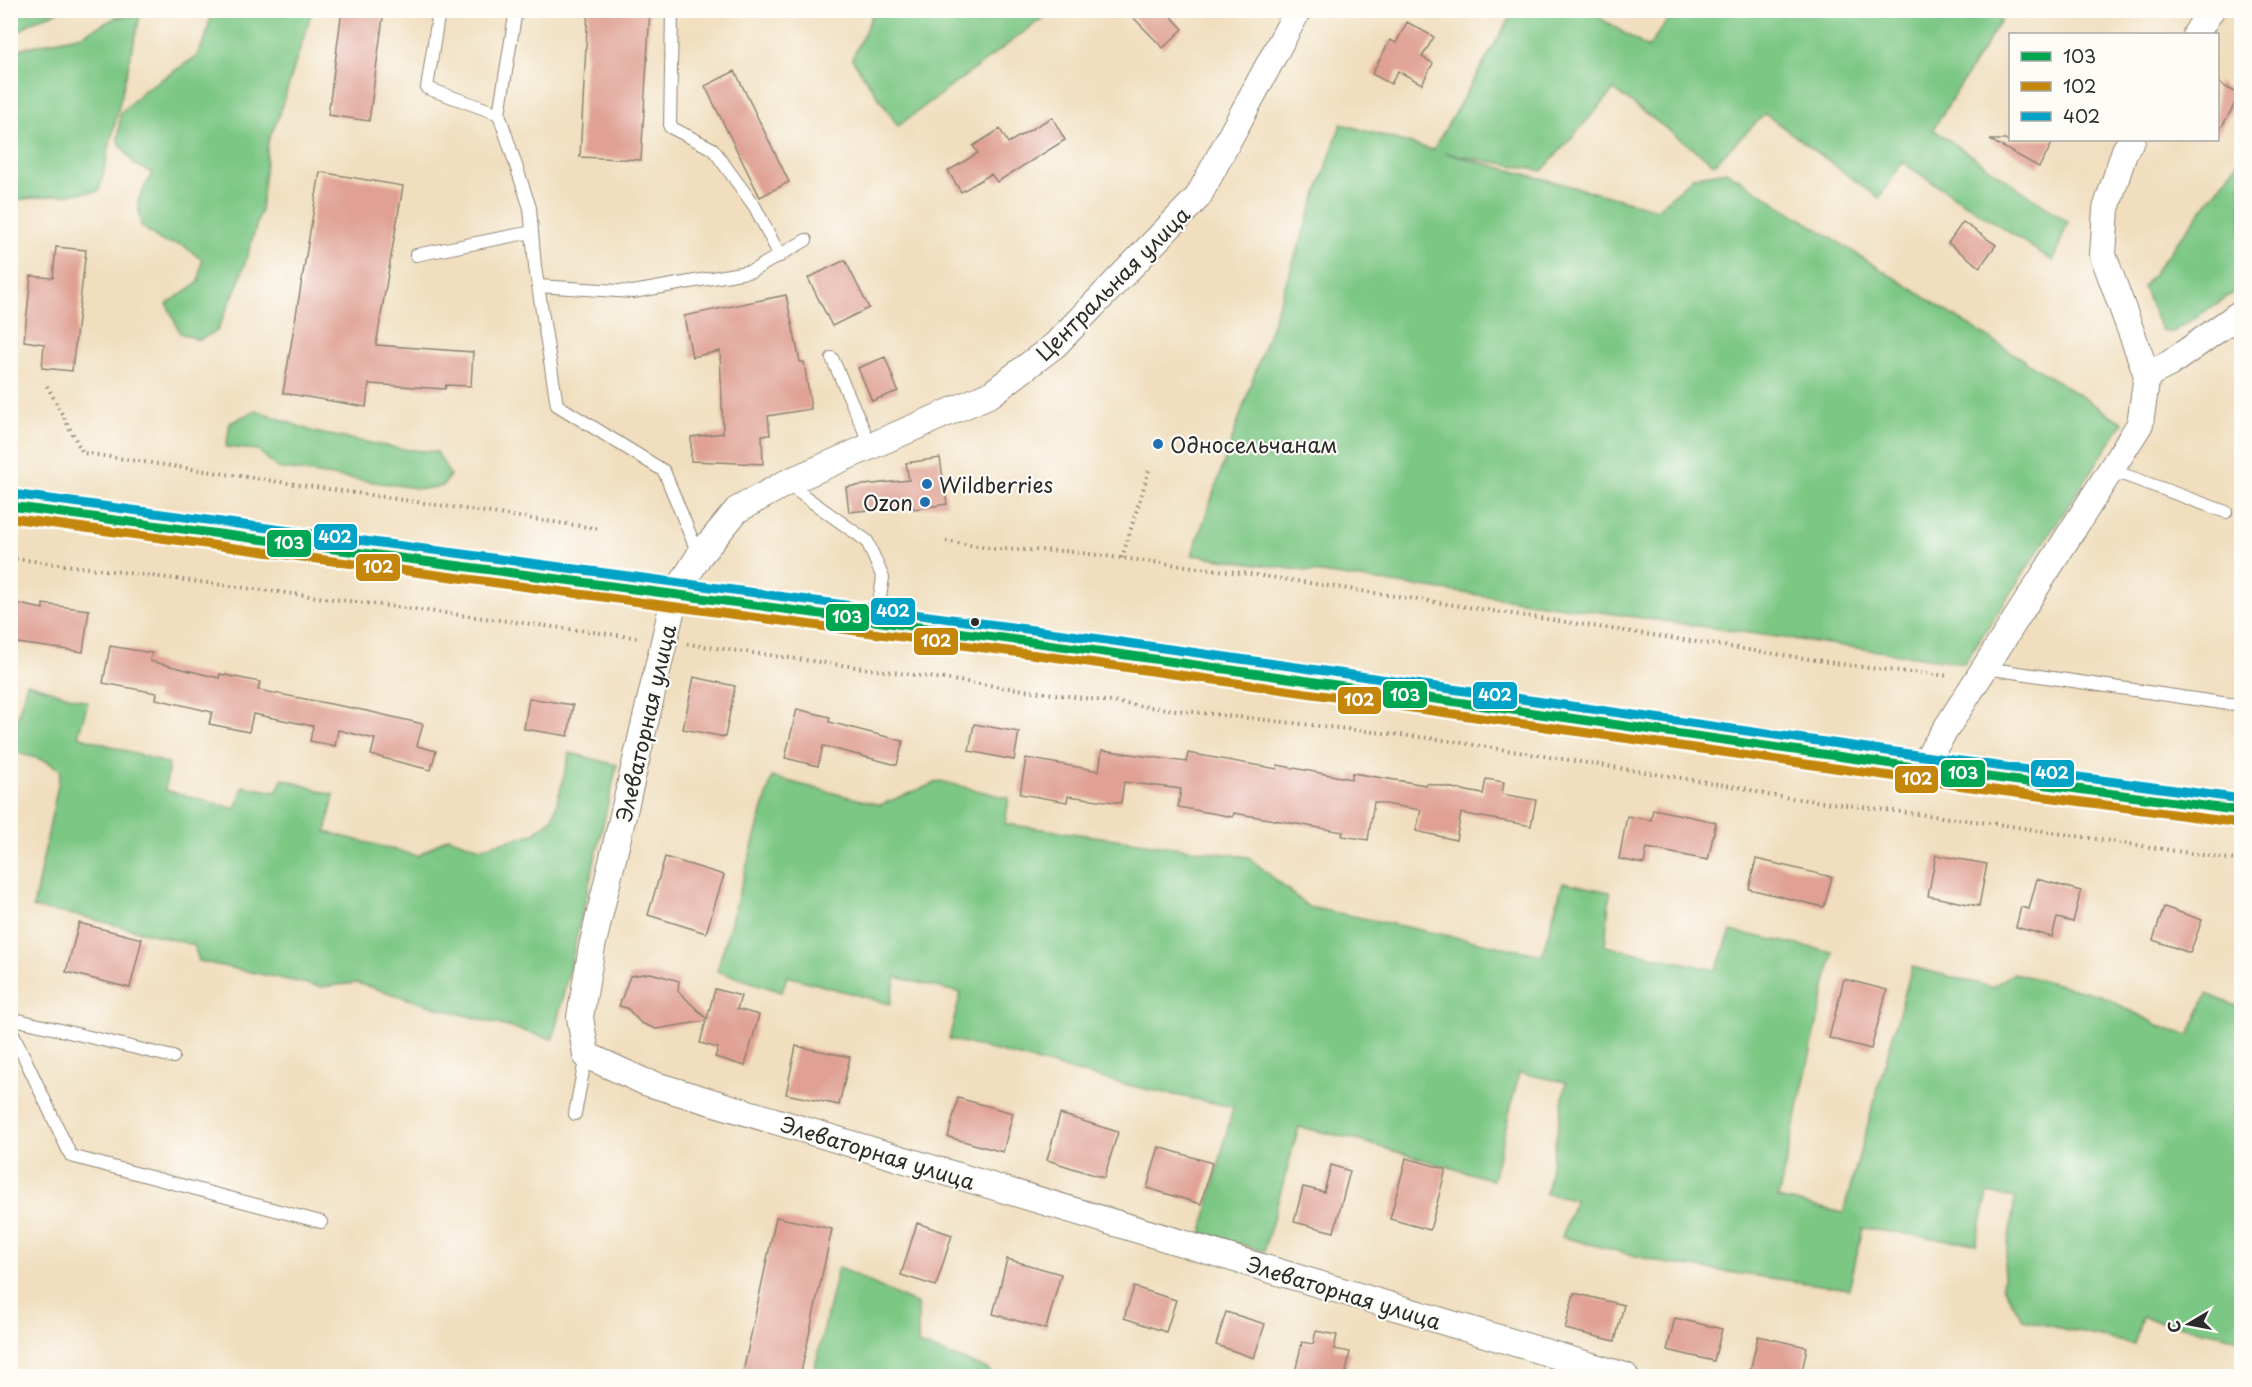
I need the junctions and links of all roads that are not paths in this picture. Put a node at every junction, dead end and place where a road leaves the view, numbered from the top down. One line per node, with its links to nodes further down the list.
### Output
1 (439, 10): 7 (lane)
2 (516, 10): 7 (lane)
3 (672, 10): 12 (lane)
4 (1298, 10): 17 (street, Центральная улица)
5 (2211, 10): 6 (street)
6 (2197, 33)
7 (499, 114): 9 (lane)
8 (2131, 141): 16 (street)
9 (532, 232): 11 (lane); 13 (lane)
10 (806, 240): 12 (lane)
11 (416, 255)
12 (780, 256): 13 (lane)
13 (538, 286): 22 (lane)
14 (2241, 312): 16 (street)
15 (832, 358): 17 (lane)
16 (2147, 375): 18 (street)
17 (871, 446): 19 (street, Центральная улица)
18 (2111, 470): 21 (lane); 25 (street)
19 (786, 483): 22 (street, Центральная улица); 24 (lane)
20 (10, 506): 23 (main road)
21 (2226, 512)
22 (699, 556): 23 (street, Центральная улица)
23 (675, 595): 24 (main road); 31 (street, Элеваторная улица)
24 (876, 622): 27 (main road)
25 (1982, 673): 26 (lane); 27 (street)
26 (2241, 706)
27 (1921, 768): 28 (main road)
28 (2241, 811)
29 (10, 1018): 32 (lane)
30 (10, 1027): 34 (lane)
31 (586, 1055): 33 (lane); 35 (street, Элеваторная улица)
32 (173, 1057)
33 (575, 1114)
34 (321, 1222)
35 (1624, 1377)

